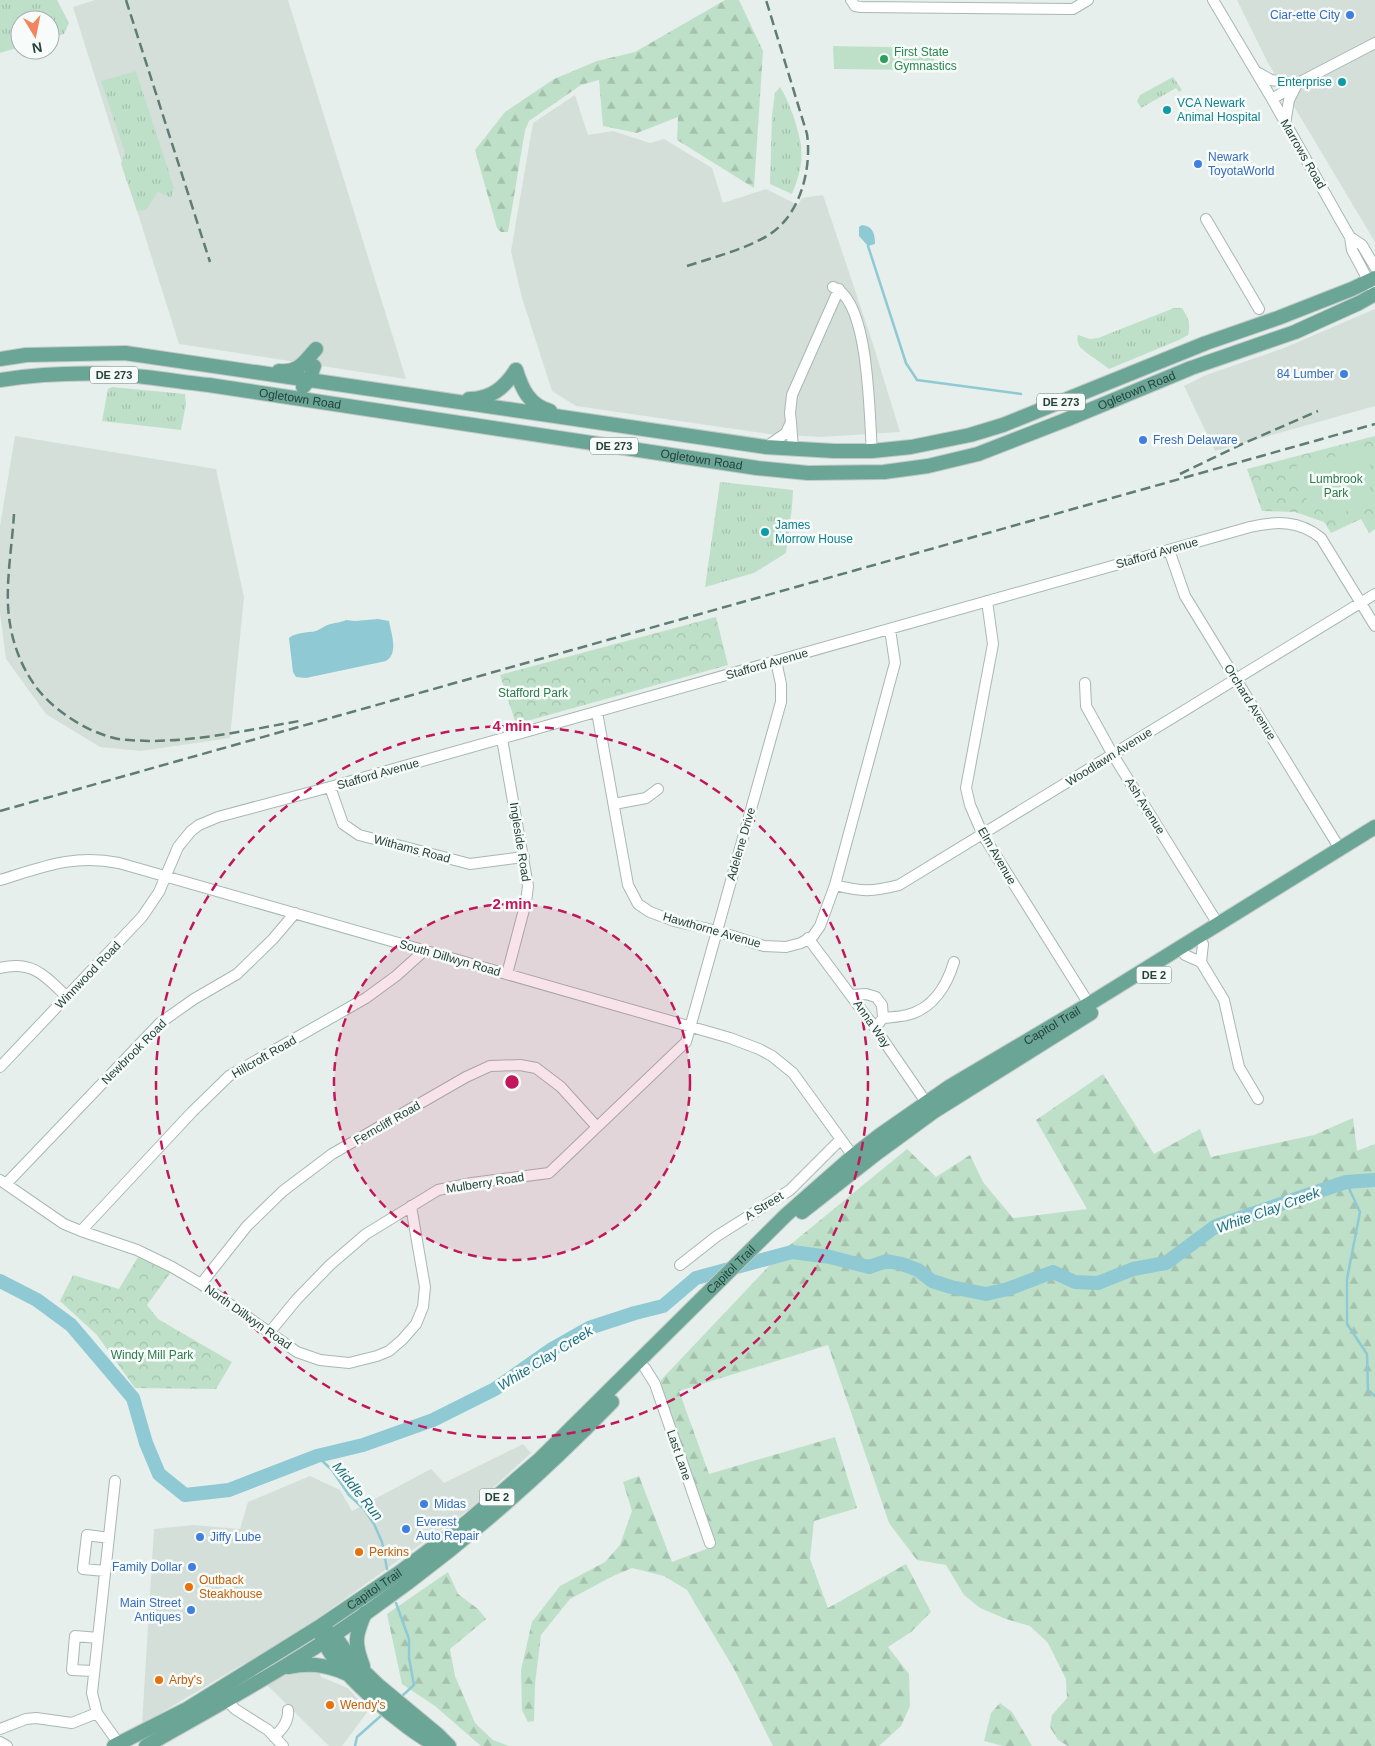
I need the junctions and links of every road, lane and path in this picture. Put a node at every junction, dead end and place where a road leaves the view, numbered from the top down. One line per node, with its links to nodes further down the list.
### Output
1 (851, 0): 2 (street)
2 (1088, 0)
3 (1213, 0): 5 (street, Marrows Road)
4 (1375, 43): 6 (street)
5 (1256, 72): 6 (street); 7 (street, Marrows Road)
6 (1297, 84): 7 (street); 8 (street)
7 (1272, 99): 8 (street, Marrows Road)
8 (1285, 124): 10 (street, Marrows Road)
9 (1206, 219): 13 (street)
10 (1350, 237): 11 (street, Marrows Road); 12 (street, Marrows Road)
11 (1375, 267)
12 (1373, 286): 14 (main road, Ogletown Road / DE 273); 23 (main road, Ogletown Road / DE 273)
13 (1259, 309)
14 (1206, 343): 18 (main road, Ogletown Road / DE 273); 23 (main road)
15 (316, 349): 19 (main road)
16 (0, 359): 19 (main road, Ogletown Road / DE 273)
17 (314, 366): 21 (main road)
18 (1145, 368): 25 (main road); 30 (main road, Ogletown Road / DE 273)
19 (245, 371): 21 (main road, Ogletown Road / DE 273)
20 (0, 380): 22 (main road, Ogletown Road / DE 273)
21 (309, 380): 22 (main road); 24 (main road, Ogletown Road / DE 273)
22 (209, 386): 31 (main road, Ogletown Road / DE 273)
23 (1129, 393): 25 (main road, Ogletown Road / DE 273)
24 (448, 401): 26 (main road, Ogletown Road / DE 273); 26 (main road)
25 (1078, 414): 31 (main road, Ogletown Road / DE 273)
26 (566, 418): 28 (main road, Ogletown Road / DE 273)
27 (791, 422): 28 (street); 29 (street); 30 (street)
28 (766, 447): 29 (main road, Ogletown Road / DE 273)
29 (793, 450): 30 (main road, Ogletown Road / DE 273); 31 (main road)
30 (872, 450)
31 (722, 462)
32 (1169, 550): 34 (street, Stafford Avenue); 35 (street, Stafford Avenue); 39 (street, Orchard Avenue)
33 (1375, 594): 35 (street, Woodlawn Avenue)
34 (987, 601): 37 (street, Stafford Avenue); 48 (street, Elm Avenue)
35 (1361, 603): 36 (street, Stafford Avenue); 39 (street, Woodlawn Avenue)
36 (1375, 626)
37 (890, 629): 38 (street, Stafford Avenue); 54 (street)
38 (776, 661): 41 (street, Stafford Avenue); 57 (street, Adelene Drive)
39 (1236, 679): 43 (street, Woodlawn Avenue); 50 (street, Orchard Avenue)
40 (1085, 683): 43 (street, Ash Avenue)
41 (597, 712): 42 (street, Stafford Avenue); 46 (street, Hawthorne Avenue)
42 (502, 739): 44 (street, Stafford Avenue); 51 (street, Ingleside Road)
43 (1113, 755): 48 (street, Woodlawn Avenue); 56 (street, Ash Avenue)
44 (330, 787): 51 (street, Withams Road); 52 (street, Stafford Avenue)
45 (658, 789): 46 (street)
46 (614, 804): 57 (street, Hawthorne Avenue)
47 (1375, 827): 50 (main road, Capitol Trail / DE 2)
48 (983, 835): 54 (street, Woodlawn Avenue); 68 (street, Elm Avenue)
49 (1375, 839): 59 (main road, Capitol Trail / DE 2)
50 (1340, 849): 56 (main road, Capitol Trail / DE 2)
51 (524, 857): 65 (street, Ingleside Road)
52 (166, 876): 53 (street, South Dillwyn Road); 55 (street, South Dillwyn Road); 67 (street, Winnwood Road)
53 (0, 880)
54 (835, 885): 58 (street)
55 (295, 913): 60 (street, South Dillwyn Road); 78 (street, Newbrook Road)
56 (1218, 924): 68 (main road, Capitol Trail / DE 2)
57 (717, 931): 58 (street, Hawthorne Avenue); 70 (street, Adelene Drive)
58 (808, 938): 66 (street, Anna Way)
59 (1203, 944): 61 (main road, Capitol Trail / DE 2); 63 (street)
60 (425, 950): 65 (street, South Dillwyn Road); 81 (street, Hillcroft Road)
61 (1186, 955): 63 (street); 74 (main road, Capitol Trail / DE 2)
62 (954, 962): 69 (street)
63 (1201, 962): 73 (street)
64 (0, 968): 67 (street)
65 (507, 974): 70 (street, South Dillwyn Road)
66 (851, 995): 69 (street); 71 (street, Anna Way)
67 (67, 997): 72 (street, Winnwood Road)
68 (1089, 1004): 74 (main road, Capitol Trail / DE 2)
69 (884, 1018): 71 (street)
70 (691, 1027): 75 (street, Mulberry Road); 76 (street, South Dillwyn Road)
71 (875, 1028): 74 (street, Anna Way)
72 (0, 1067)
73 (1258, 1099)
74 (930, 1107): 77 (main road, Capitol Trail / DE 2); 80 (main road, Capitol Trail / DE 2)
75 (597, 1127): 79 (street, Mulberry Road); 83 (street, Ferncliff Road)
76 (841, 1139): 77 (street, South Dillwyn Road); 82 (street, A Street)
77 (853, 1156): 80 (main road, Capitol Trail / DE 2)
78 (3, 1182): 81 (street, North Dillwyn Road)
79 (411, 1206): 84 (street, Mulberry Road); 84 (street, North Dillwyn Road)
80 (789, 1217): 85 (main road, Capitol Trail / DE 2)
81 (80, 1231): 83 (street, North Dillwyn Road)
82 (680, 1265)
83 (201, 1284): 84 (street, North Dillwyn Road)
84 (269, 1333)
85 (659, 1347): 86 (main road, Capitol Trail / DE 2); 92 (main road, Capitol Trail / DE 2)
86 (644, 1368): 89 (street, Last Lane); 91 (main road, Capitol Trail / DE 2)
87 (115, 1481): 88 (street)
88 (109, 1538): 90 (street); 90 (street)
89 (710, 1544)
90 (105, 1571): 93 (street)
91 (365, 1613): 94 (main road, Capitol Trail / DE 2); 98 (main road)
92 (318, 1627): 94 (main road); 105 (main road, Capitol Trail / DE 2)
93 (98, 1638): 96 (street); 96 (street)
94 (328, 1638): 95 (main road, Capitol Trail / DE 2); 97 (main road); 98 (main road)
95 (280, 1668): 97 (main road); 99 (main road, Capitol Trail / DE 2)
96 (94, 1672): 101 (street)
97 (347, 1674): 109 (main road)
98 (366, 1674): 110 (main road)
99 (226, 1700): 103 (street); 107 (main road, Capitol Trail / DE 2)
100 (288, 1710): 103 (street)
101 (97, 1713): 102 (street); 105 (street)
102 (0, 1729)
103 (274, 1737): 108 (street)
104 (0, 1742): 106 (street)
105 (117, 1745)
106 (7, 1746)
107 (146, 1746)
108 (283, 1746)
109 (438, 1746)
110 (449, 1746)

